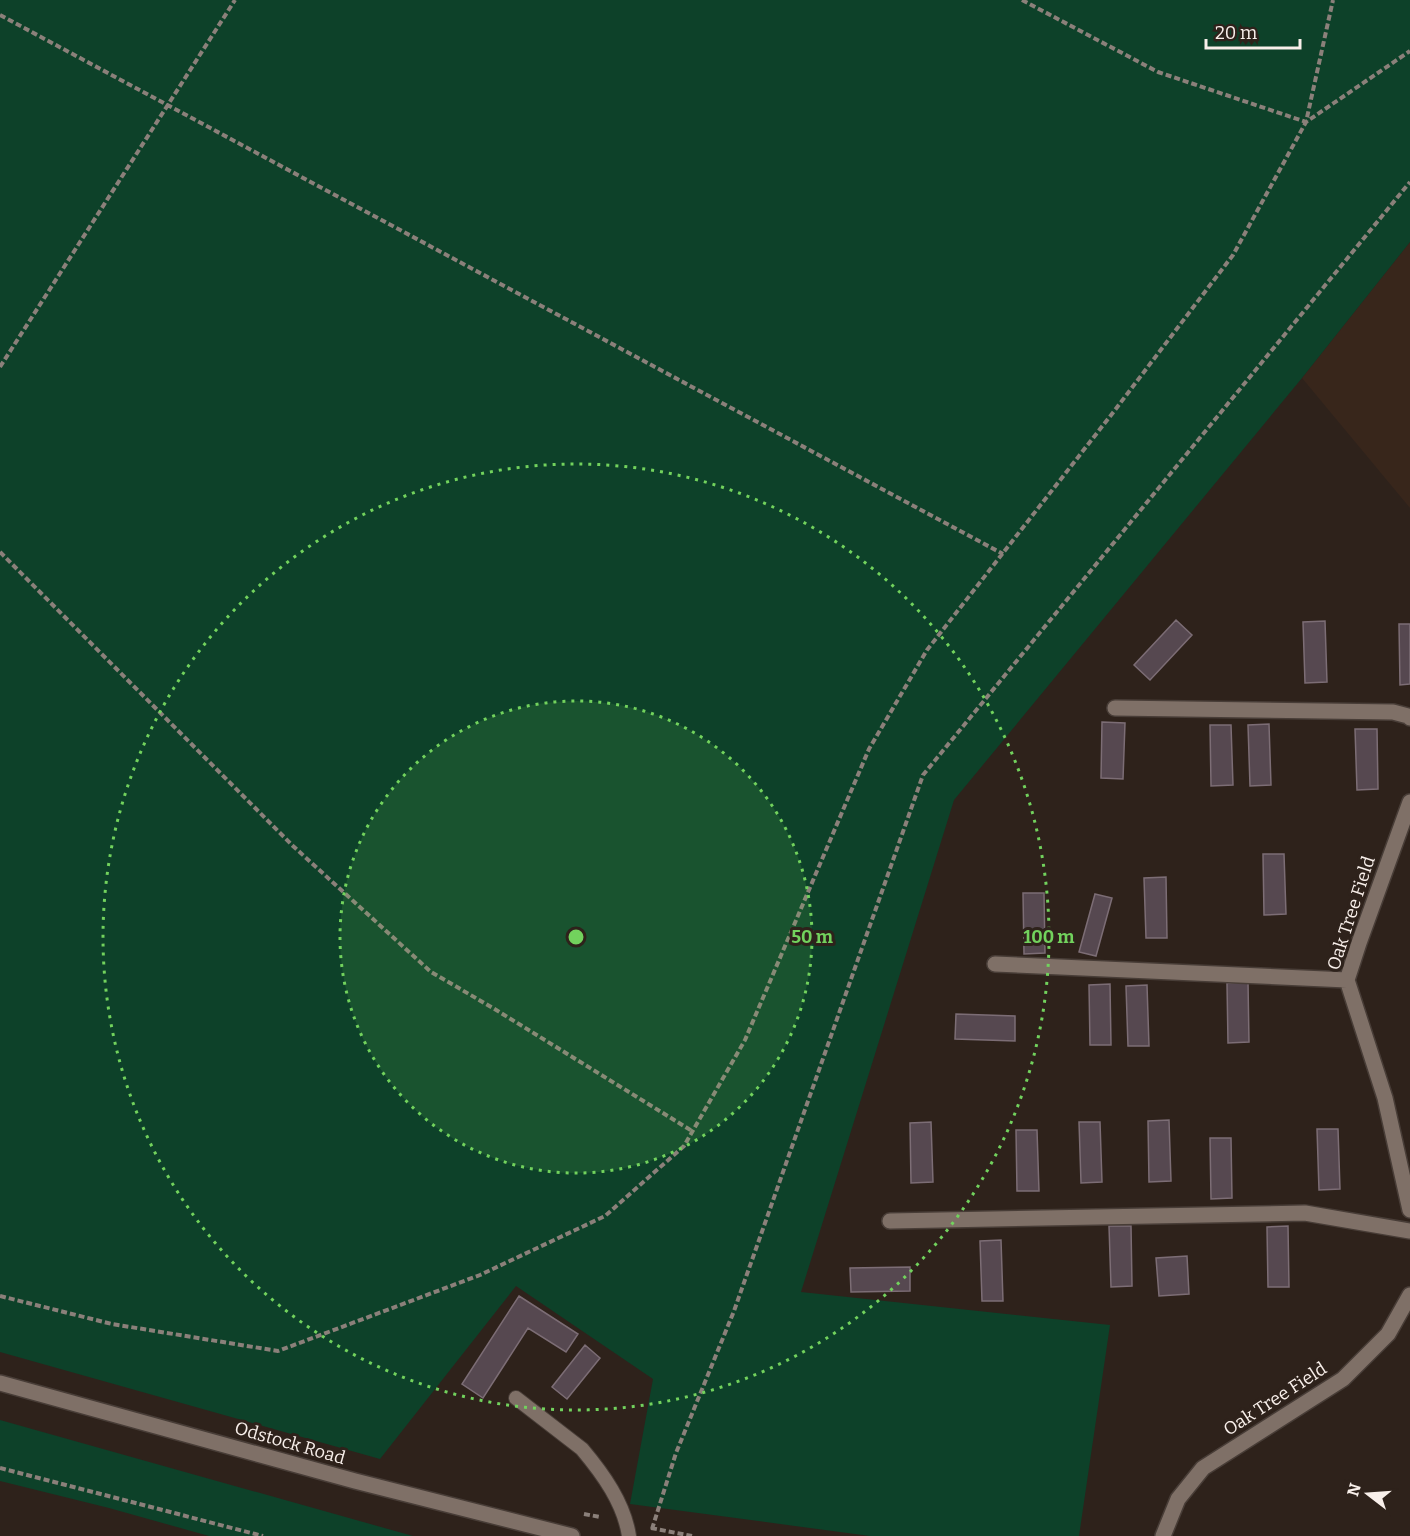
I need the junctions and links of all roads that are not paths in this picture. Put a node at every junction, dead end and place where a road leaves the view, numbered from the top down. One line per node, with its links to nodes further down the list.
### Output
1 (1115, 708): 2 (street)
2 (1410, 718)
3 (1410, 802): 5 (street, Oak Tree Field)
4 (995, 964): 5 (street)
5 (1347, 980): 6 (street, Oak Tree Field)
6 (1410, 1210)
7 (890, 1221): 8 (street)
8 (1410, 1231)
9 (1410, 1295): 14 (street, Oak Tree Field)
10 (0, 1383): 12 (street, Odstock Road)
11 (516, 1398): 13 (lane)
12 (572, 1536)
13 (629, 1536)
14 (1163, 1536)

